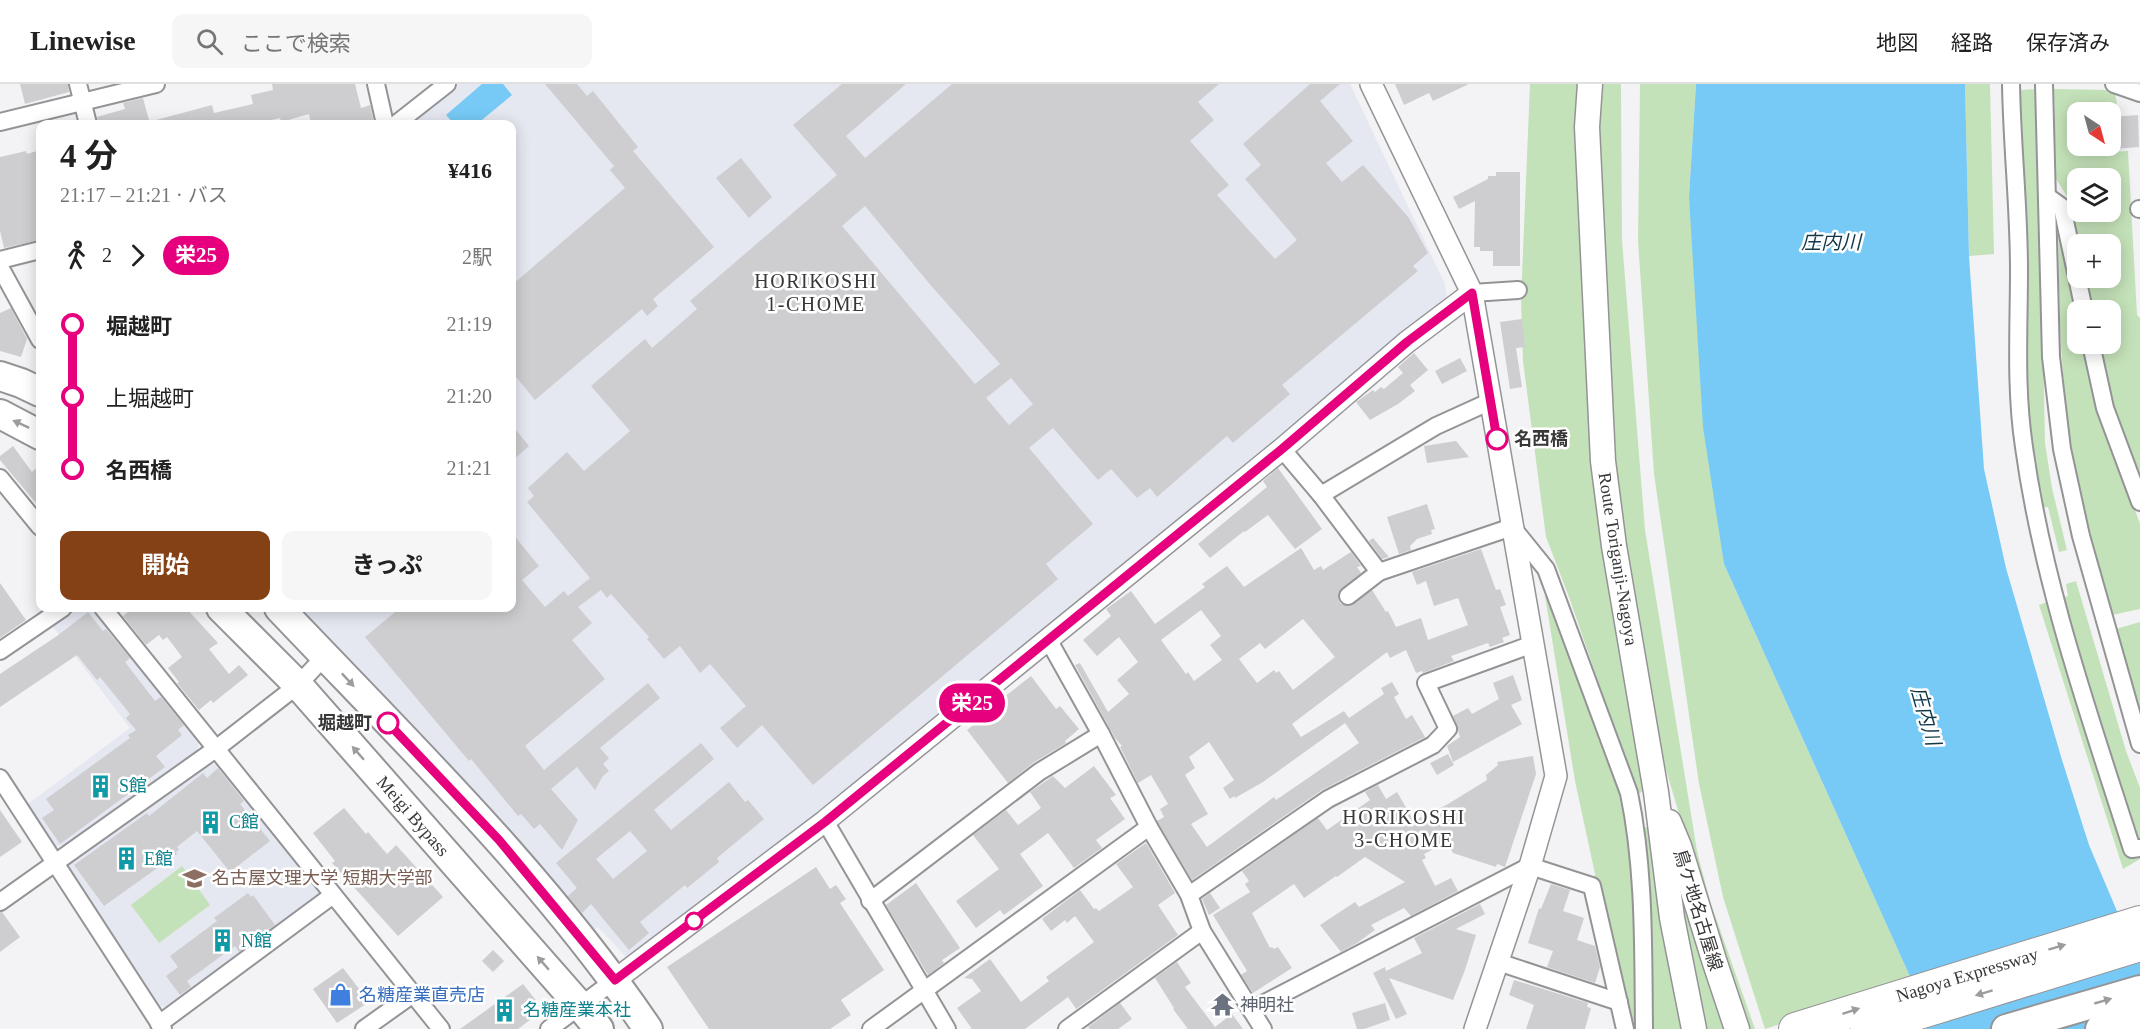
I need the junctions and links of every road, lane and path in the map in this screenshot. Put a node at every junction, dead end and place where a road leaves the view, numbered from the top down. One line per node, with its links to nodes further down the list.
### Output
1 (78, 84): 11 (street)
2 (156, 84): 11 (street)
3 (376, 84): 13 (street)
4 (447, 84): 14 (street)
5 (1371, 84): 21 (street)
6 (1590, 84): 52 (main road, Route Toriganji-Nagoya)
7 (2011, 84): 57 (street)
8 (2044, 84): 16 (street)
9 (2114, 84): 10 (street)
10 (2140, 93)
11 (82, 102): 12 (street); 15 (street)
12 (87, 120)
13 (385, 120)
14 (401, 120)
15 (0, 122)
16 (2048, 197): 22 (street); 49 (street)
17 (36, 251): 18 (street)
18 (0, 260)
19 (0, 267): 23 (street)
20 (1518, 290): 21 (street)
21 (1472, 293): 27 (street); 30 (street)
22 (2082, 300)
23 (36, 333)
24 (2093, 354): 34 (street)
25 (0, 376): 26 (highway)
26 (36, 390)
27 (1491, 401): 32 (street); 36 (street)
28 (0, 414): 29 (highway, one-way to 28)
29 (36, 433)
30 (1282, 449): 32 (street); 43 (street)
31 (0, 478): 33 (street)
32 (1321, 495): 37 (street)
33 (6, 497): 35 (street)
34 (2140, 502)
35 (36, 523)
36 (1512, 527): 37 (street); 44 (street); 56 (street)
37 (1379, 572): 38 (street)
38 (1348, 596)
39 (57, 612): 45 (street)
40 (106, 612): 50 (street)
41 (225, 612): 47 (highway, Meigi Bypass)
42 (283, 612): 46 (highway)
43 (1049, 641): 48 (street); 53 (street)
44 (1533, 644): 59 (street); 61 (street)
45 (0, 651)
46 (325, 656): 47 (street); 68 (highway, one-way to 68)
47 (298, 685): 50 (street); 73 (highway, Meigi Bypass, one-way to 47)
48 (1101, 734): 55 (street); 62 (street)
49 (2140, 744)
50 (217, 748): 58 (street); 60 (street)
51 (0, 778): 58 (street)
52 (1656, 792): 54 (main road, Route Toriganji-Nagoya); 90 (main road, 鳥ケ地名古屋線)
53 (825, 822): 62 (street); 68 (street)
54 (1661, 826): 56 (street); 89 (main road, Route Toriganji-Nagoya)
55 (1149, 827): 61 (street); 69 (street)
56 (1636, 828): 88 (street)
57 (2140, 849)
58 (55, 863): 63 (street); 76 (street)
59 (1530, 866): 67 (street); 72 (street); 74 (street)
60 (333, 895): 71 (street); 76 (street)
61 (1189, 895): 65 (street)
62 (870, 901): 69 (street)
63 (0, 902)
64 (2140, 922): 91 (highway, Nagoya Expressway, one-way to 64)
65 (1203, 931): 74 (street); 84 (street)
66 (2140, 945): 92 (highway, Nagoya Expressway, one-way to 92)
67 (1498, 962): 72 (street); 86 (street)
68 (615, 980): 73 (street); 81 (highway)
69 (924, 990): 82 (street); 83 (street)
70 (2140, 990): 93 (highway, one-way to 70)
71 (413, 994): 77 (street); 78 (street)
72 (1619, 1002): 87 (street)
73 (581, 1007): 79 (street); 80 (highway, Meigi Bypass)
74 (1251, 1010): 85 (street)
75 (2140, 1016): 94 (highway)
76 (161, 1026)
77 (364, 1029)
78 (441, 1029)
79 (549, 1029)
80 (599, 1029)
81 (648, 1029)
82 (871, 1029)
83 (946, 1029)
84 (1067, 1029)
85 (1263, 1029)
86 (1475, 1029)
87 (1624, 1029)
88 (1644, 1029)
89 (1694, 1029)
90 (1737, 1029)
91 (1795, 1029)
92 (1867, 1029)
93 (2006, 1029)
94 (2100, 1029)

